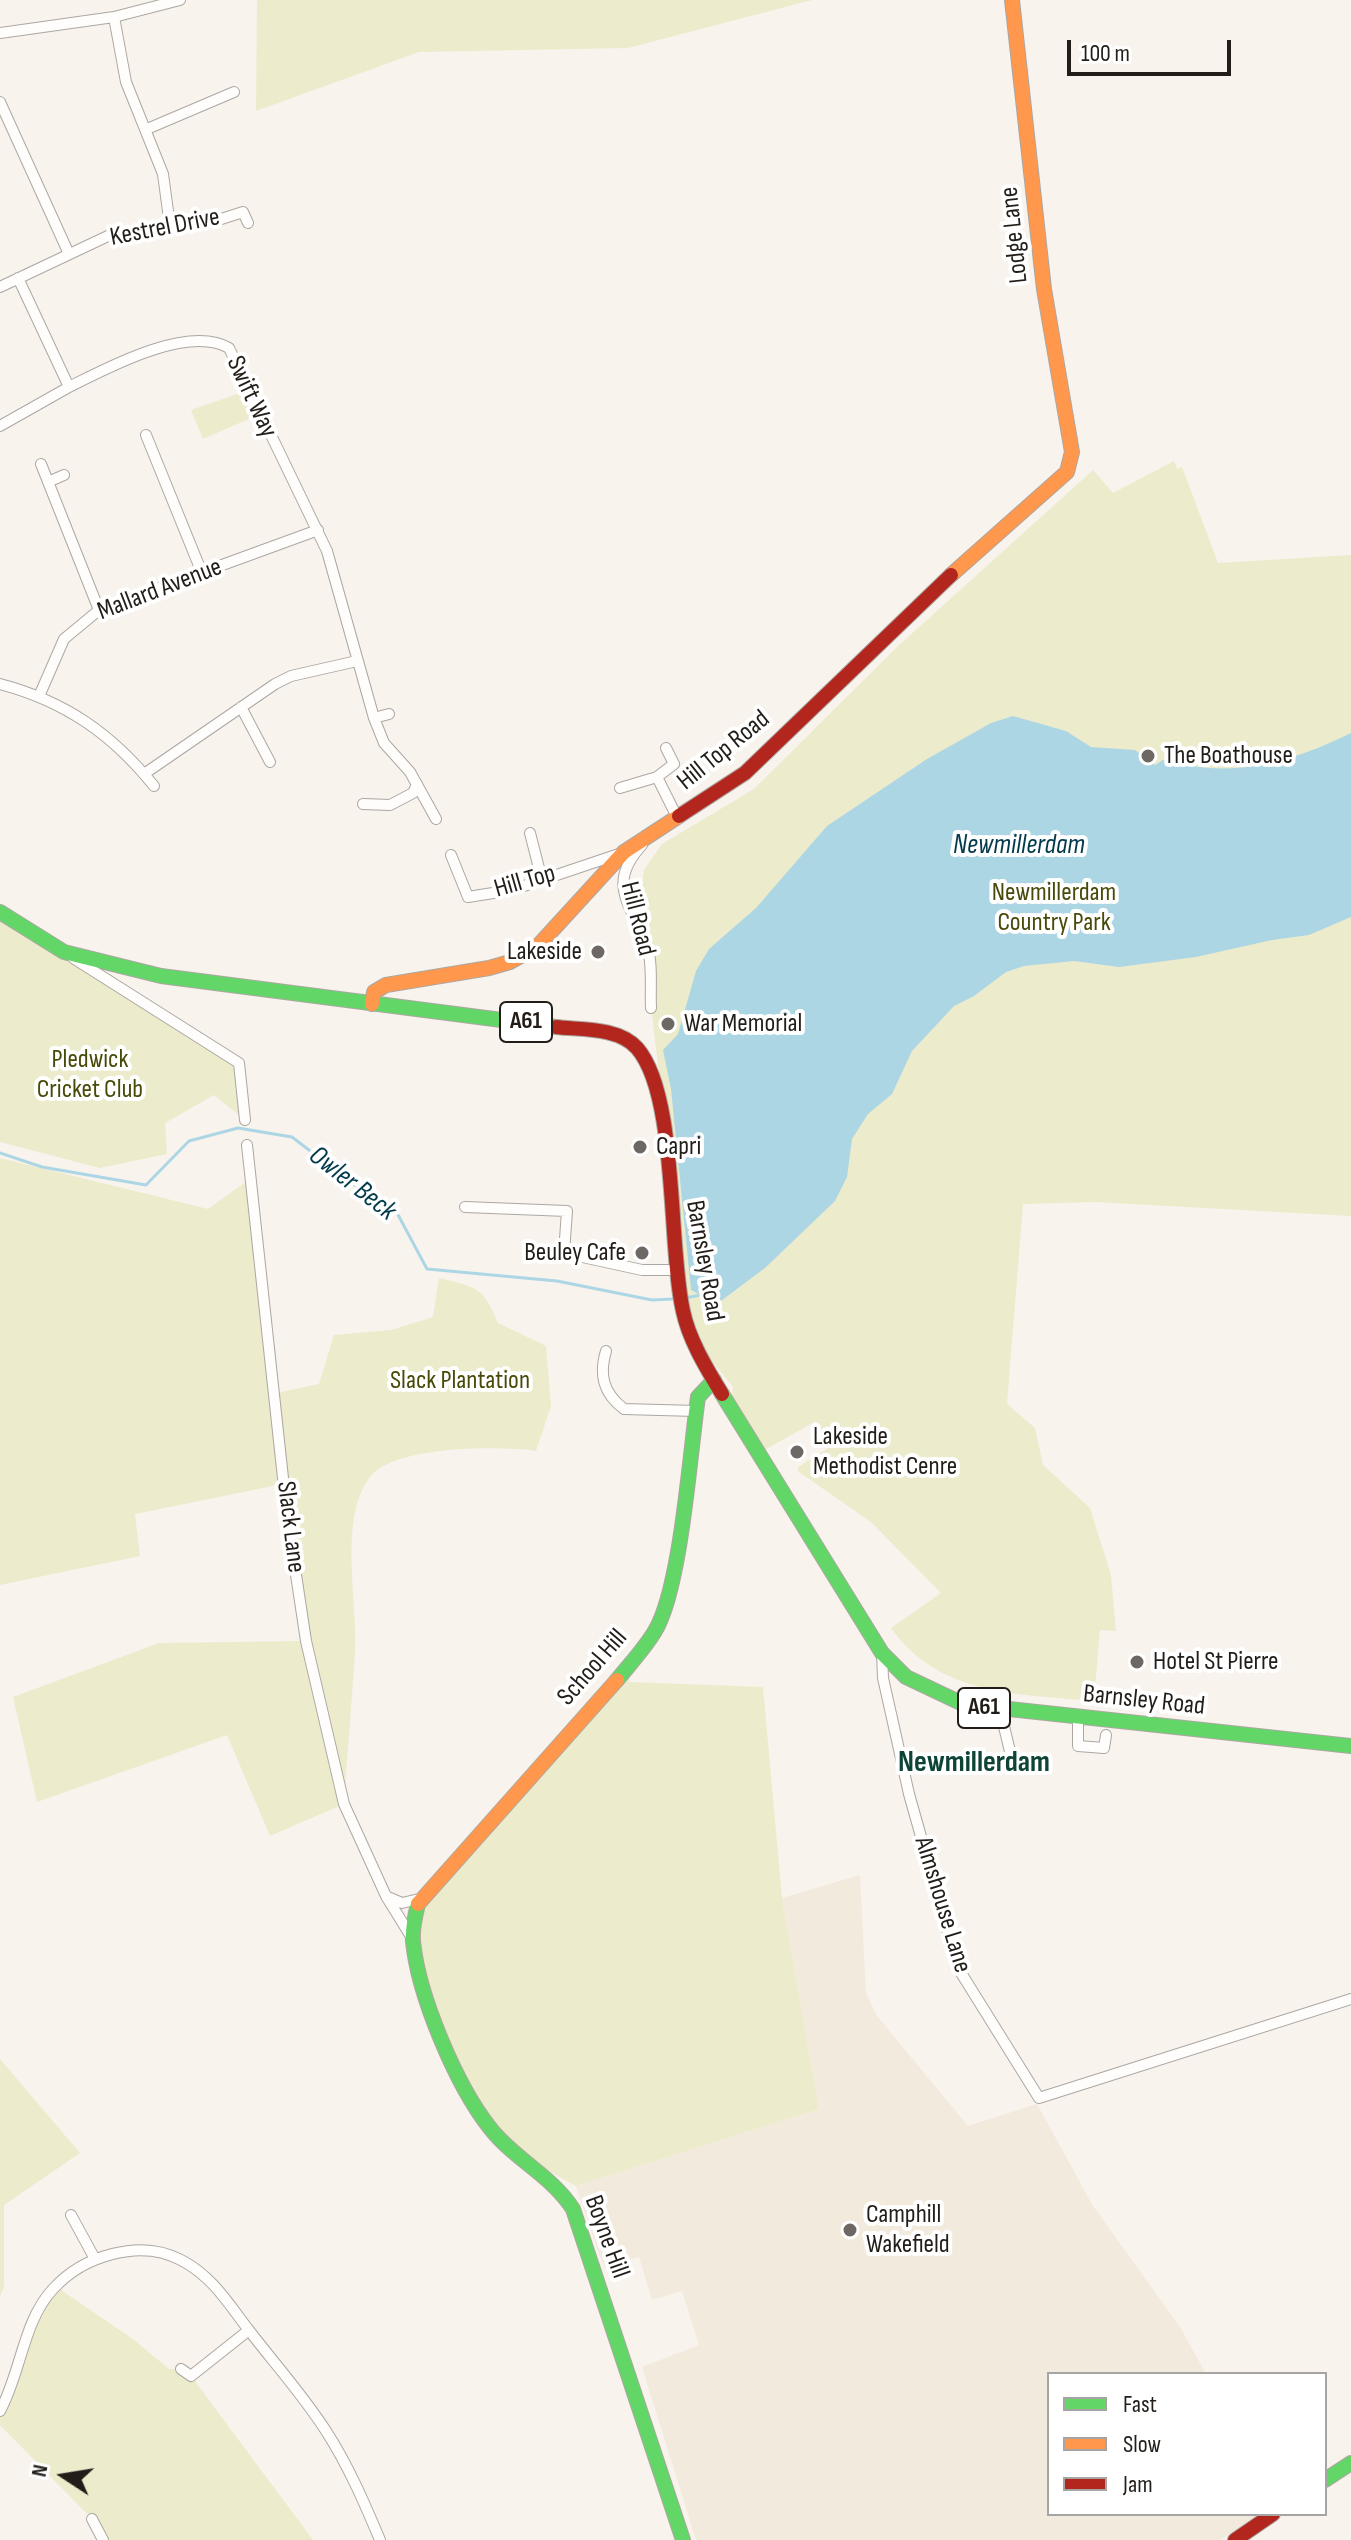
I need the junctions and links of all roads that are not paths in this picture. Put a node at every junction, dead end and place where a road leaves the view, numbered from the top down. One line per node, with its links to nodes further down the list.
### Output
1 (180, 0): 3 (street)
2 (1012, 0): 16 (street, Lodge Lane)
3 (114, 17): 4 (street); 7 (street)
4 (0, 33)
5 (234, 92): 7 (street)
6 (0, 102): 10 (street)
7 (147, 129): 9 (street)
8 (248, 223): 9 (street, Kestrel Drive)
9 (170, 226): 10 (street, Kestrel Drive)
10 (69, 254): 11 (street, Kestrel Drive)
11 (18, 278): 12 (street, Kestrel Drive); 13 (street)
12 (0, 287)
13 (69, 387): 14 (street); 20 (street, Swift Way)
14 (0, 426)
15 (146, 435): 21 (street)
16 (1071, 463): 40 (street, Hill Top Road)
17 (41, 464): 19 (street)
18 (64, 475): 19 (street)
19 (48, 482): 22 (street)
20 (318, 530): 21 (street, Mallard Avenue); 23 (street, Swift Way)
21 (202, 573): 22 (street, Mallard Avenue)
22 (99, 610): 25 (street, Mallard Avenue)
23 (357, 661): 26 (street); 28 (street, Swift Way)
24 (0, 684): 25 (street)
25 (40, 694): 33 (street)
26 (241, 707): 31 (street); 33 (street)
27 (389, 714): 28 (street)
28 (374, 718): 35 (street, Swift Way)
29 (278, 743): 31 (street)
30 (666, 748): 34 (street)
31 (265, 749): 32 (street)
32 (270, 762)
33 (144, 774): 36 (street)
34 (657, 777): 37 (street); 40 (street)
35 (417, 784): 38 (street); 39 (street, Swift Way)
36 (154, 786)
37 (620, 788)
38 (363, 804)
39 (436, 819)
40 (678, 819): 42 (street, Hill Top Road)
41 (530, 833): 45 (street)
42 (647, 840): 43 (street, Hill Top Road); 49 (street, Hill Road)
43 (624, 852): 45 (street, Hill Top); 48 (street, Hill Top Road)
44 (451, 855): 45 (street, Hill Top)
45 (542, 880)
46 (0, 912): 47 (street, Barnsley Road / A61)
47 (64, 952): 48 (street, Barnsley Road / A61); 50 (street)
48 (372, 1004): 53 (street, Barnsley Road / A61)
49 (651, 1008)
50 (245, 1120)
51 (247, 1145): 63 (street, Slack Lane)
52 (465, 1207): 53 (street)
53 (676, 1270): 55 (street, Barnsley Road / A61)
54 (607, 1350): 56 (street)
55 (714, 1380): 56 (street, School Hill); 57 (street, Barnsley Road / A61)
56 (696, 1411): 64 (street, School Hill)
57 (882, 1653): 58 (street, Barnsley Road / A61); 66 (street, Almshouse Lane)
58 (1000, 1710): 59 (street, Barnsley Road / A61); 62 (street)
59 (1078, 1718): 60 (street); 61 (street, Barnsley Road / A61)
60 (1106, 1735)
61 (1351, 1746)
62 (1014, 1768)
63 (386, 1896): 64 (street); 65 (street, Slack Lane)
64 (419, 1899): 65 (street)
65 (413, 1940): 78 (street, Boyne Hill)
66 (1351, 1999)
67 (71, 2215): 68 (street)
68 (95, 2259): 69 (street); 71 (street)
69 (249, 2330): 70 (street); 77 (street)
70 (181, 2369)
71 (0, 2411)
72 (1351, 2463): 73 (street)
73 (1327, 2479)
74 (1270, 2516): 79 (street)
75 (92, 2519): 76 (street)
76 (99, 2539)
77 (380, 2540)
78 (683, 2540)
79 (1235, 2540)

